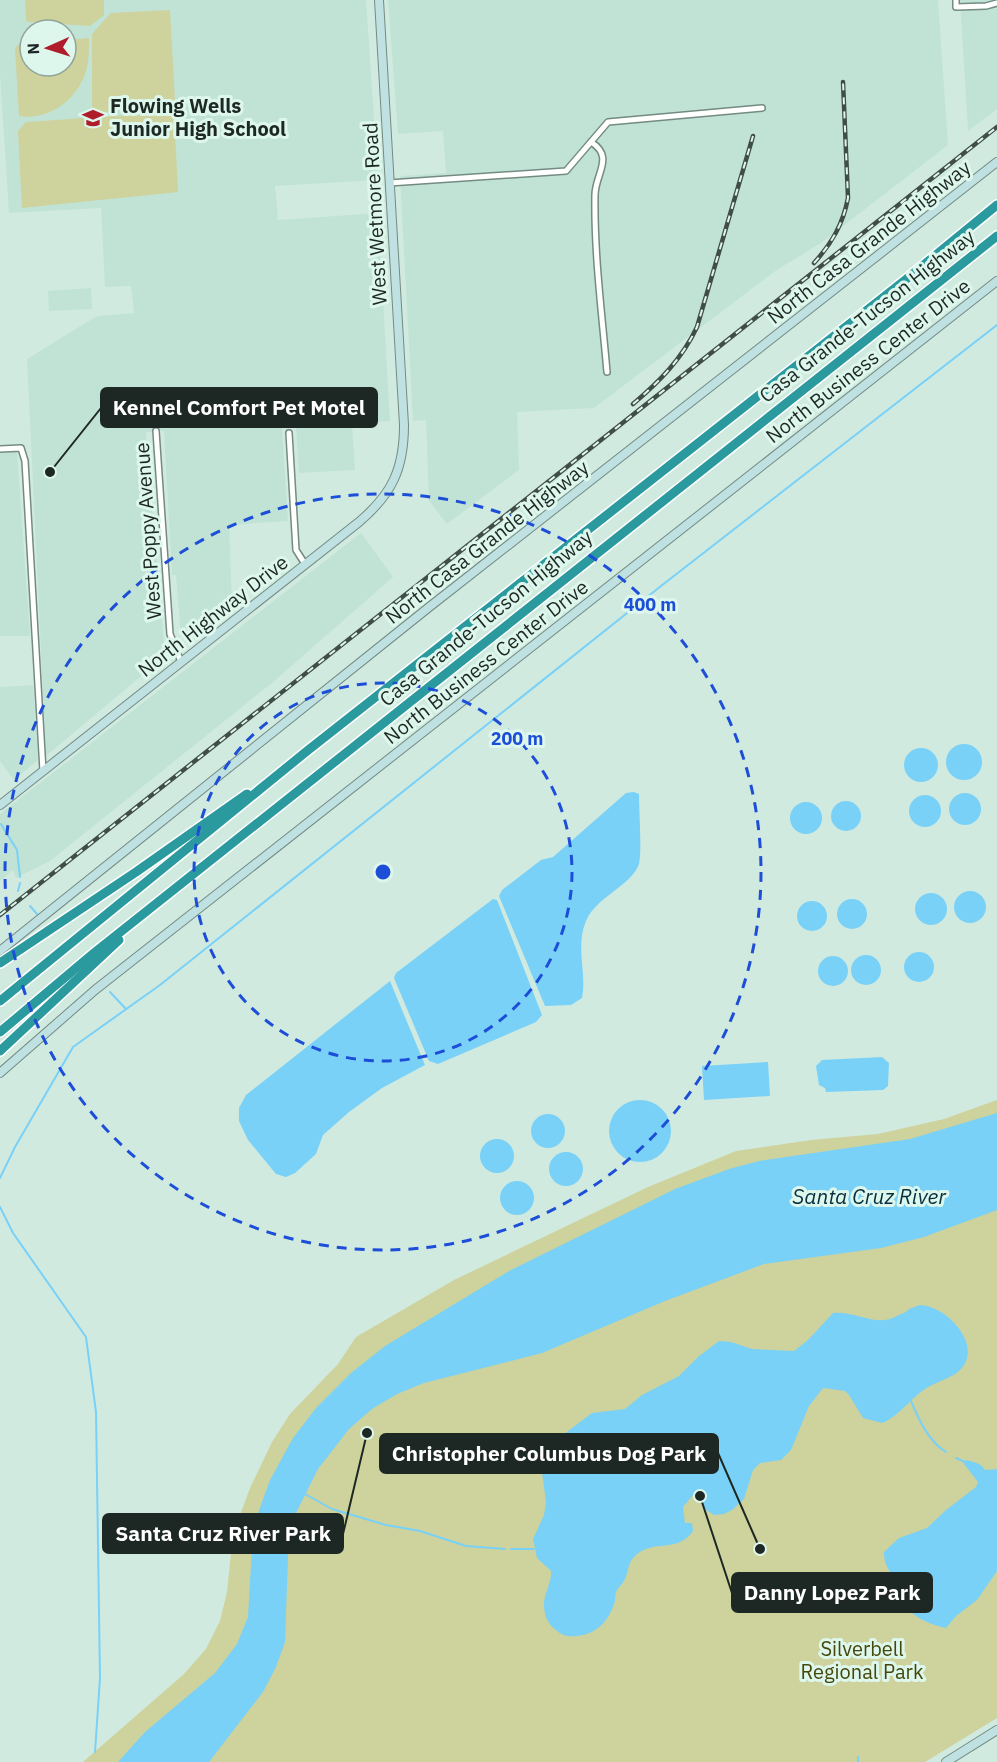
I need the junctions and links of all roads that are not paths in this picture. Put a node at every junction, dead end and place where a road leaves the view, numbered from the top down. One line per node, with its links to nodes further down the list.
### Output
1 (379, 0): 7 (main road, West Wetmore Road)
2 (956, 3): 3 (street)
3 (997, 3)
4 (762, 108): 5 (street)
5 (591, 142): 7 (street); 11 (street)
6 (997, 162): 22 (main road, North Casa Grande Highway)
7 (389, 183): 12 (main road, West Wetmore Road)
8 (997, 205): 18 (highway, Casa Grande-Tucson Highway)
9 (997, 236): 21 (highway, Casa Grande-Tucson Highway)
10 (997, 281): 27 (main road, North Business Center Drive)
11 (607, 372)
12 (404, 425): 16 (main road, North Highway Drive)
13 (156, 430): 17 (street, West Poppy Avenue)
14 (289, 433): 16 (street)
15 (0, 449): 19 (street)
16 (305, 564): 17 (main road, North Highway Drive)
17 (181, 662): 19 (main road, North Highway Drive)
18 (289, 766): 23 (highway); 24 (highway, Casa Grande-Tucson Highway)
19 (43, 771): 20 (main road, North Highway Drive)
20 (0, 806)
21 (170, 893): 25 (highway, Casa Grande-Tucson Highway); 26 (highway)
22 (0, 951)
23 (0, 963)
24 (0, 1001)
25 (0, 1032)
26 (0, 1051)
27 (0, 1073)
28 (997, 1730): 29 (main road)
29 (946, 1762)

